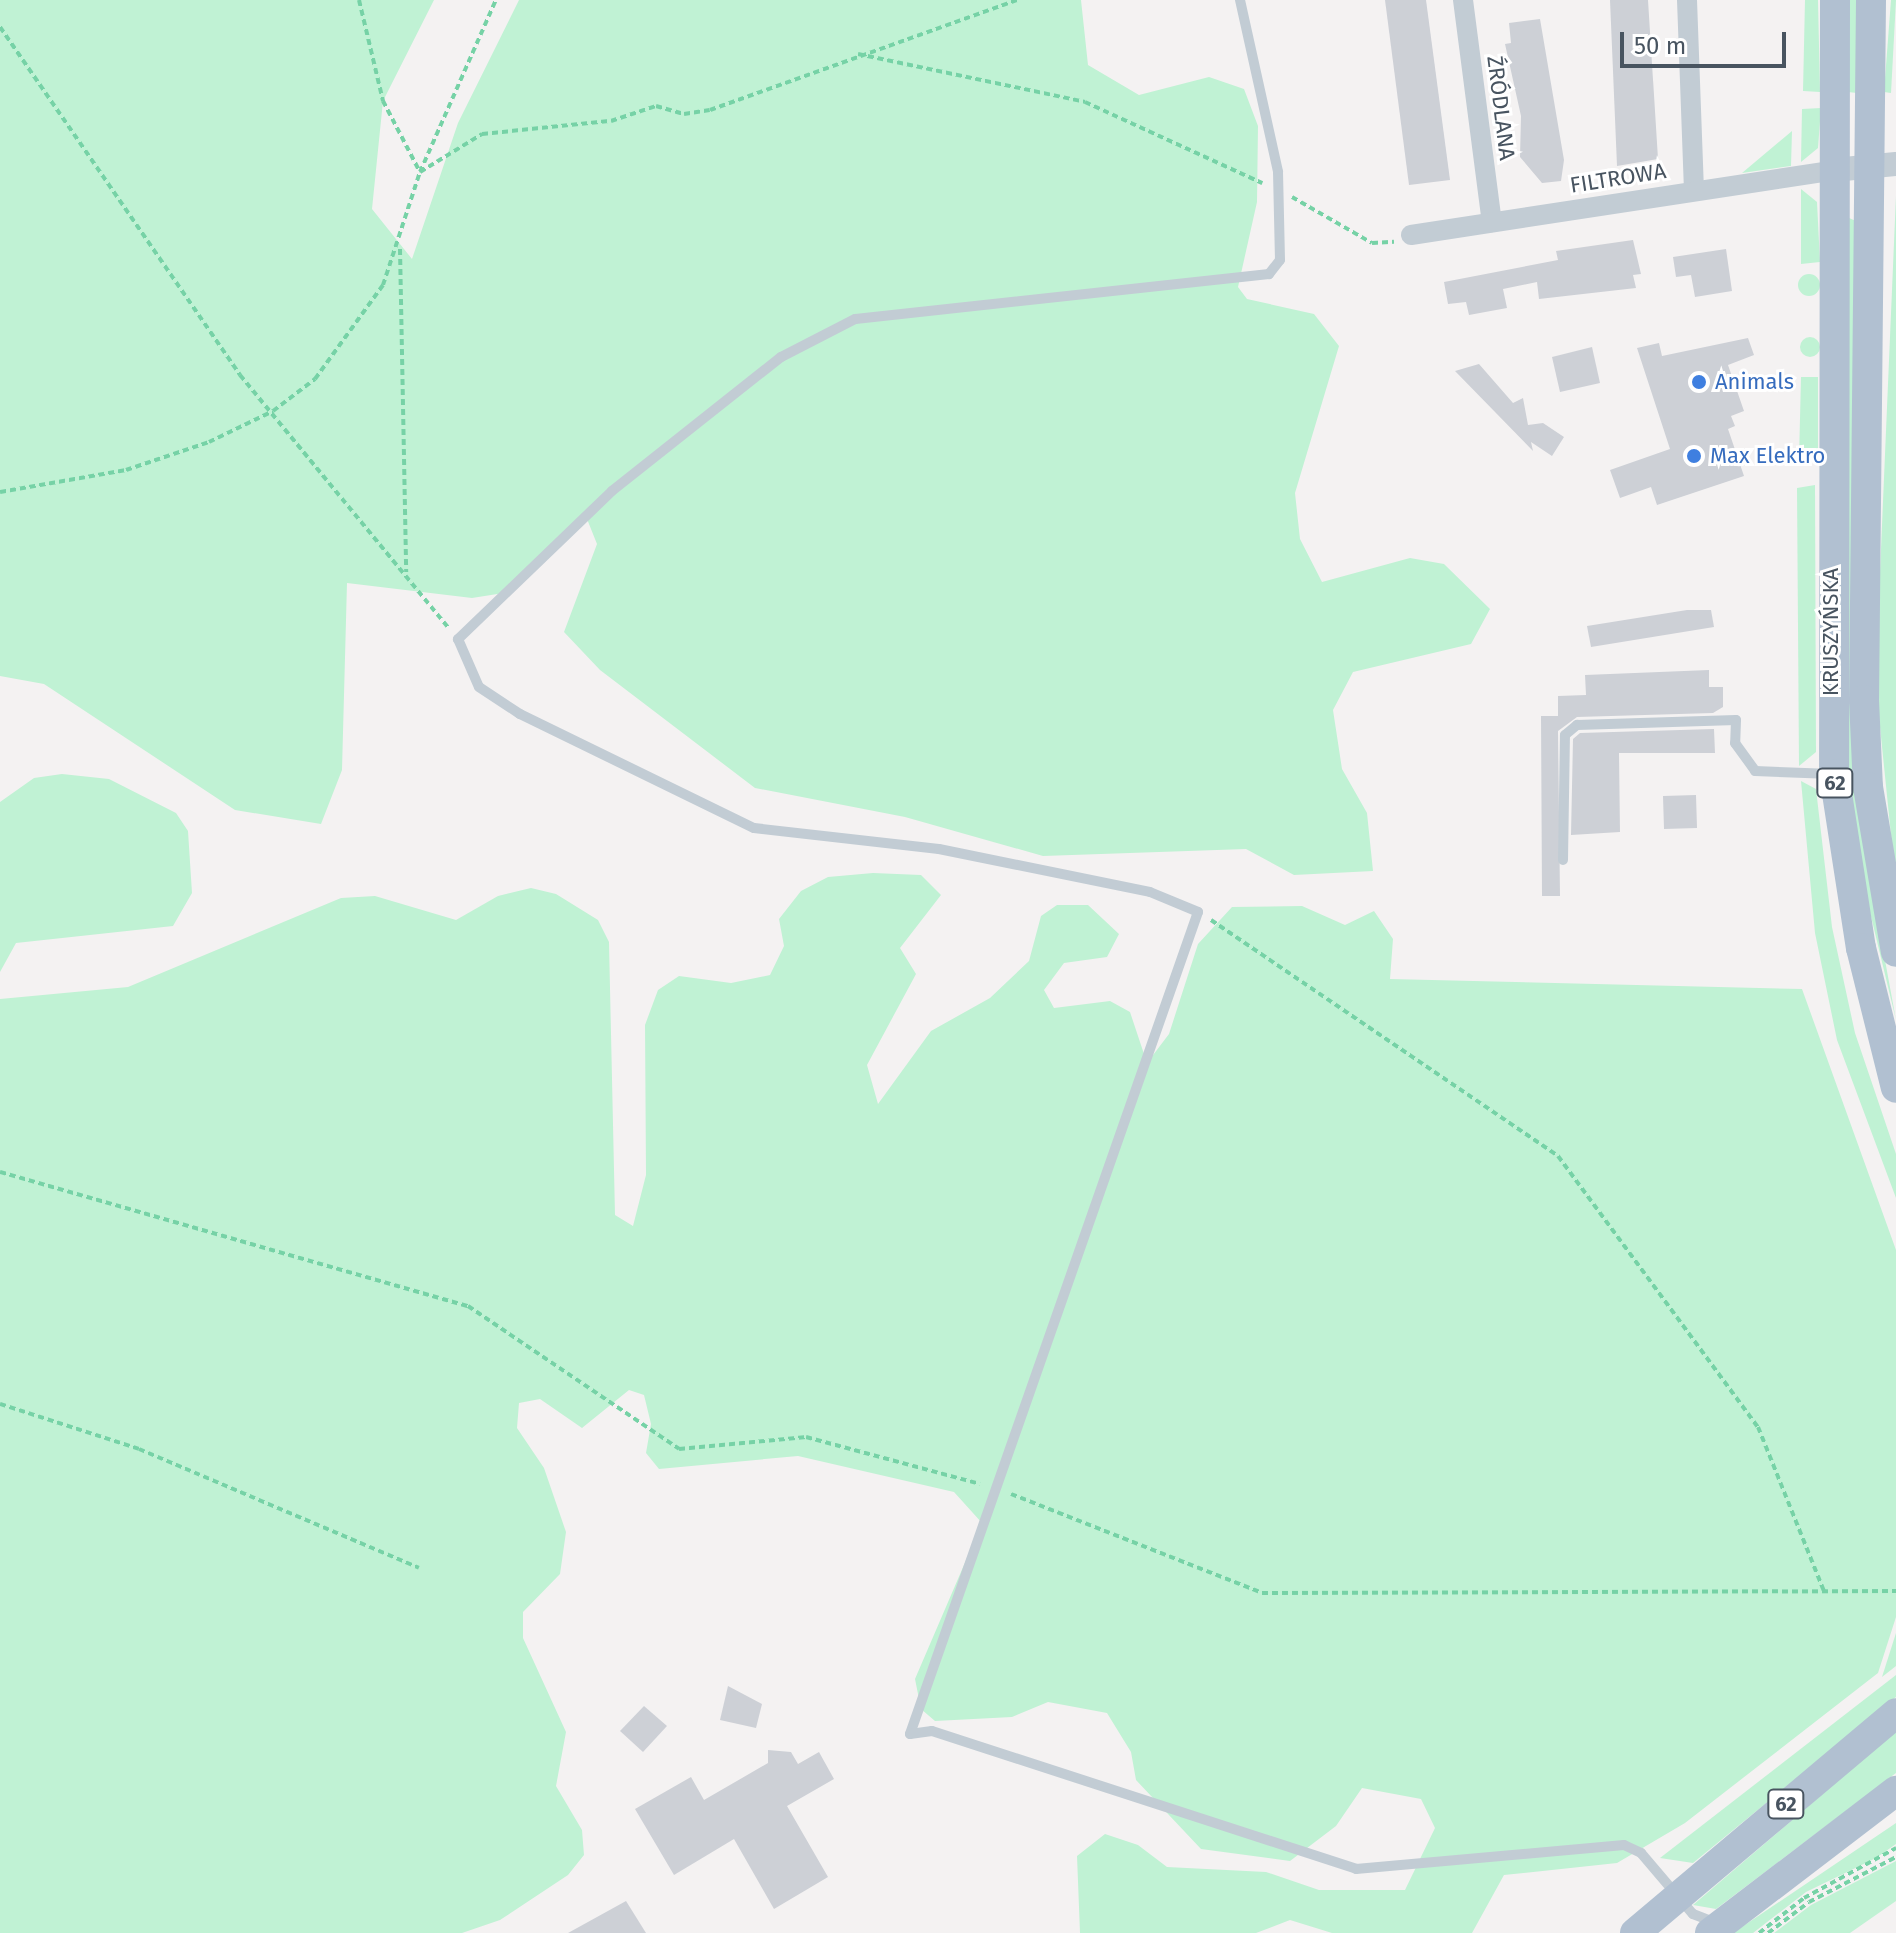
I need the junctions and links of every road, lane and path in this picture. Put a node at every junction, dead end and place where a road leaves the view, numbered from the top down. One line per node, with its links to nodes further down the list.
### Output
1 (359, 0): 13 (path)
2 (496, 0): 13 (path)
3 (1018, 0): 10 (path)
4 (1240, 0): 14 (lane)
5 (1463, 0): 16 (street, ŹRÓDLANA)
6 (1687, 0): 15 (street)
7 (1835, 0): 12 (main road, KRUSZYŃSKA / 62)
8 (1871, 0): 11 (main road, KRUSZYŃSKA / 62)
9 (0, 27): 19 (path)
10 (854, 53): 13 (path); 14 (path)
11 (1883, 167): 12 (street); 26 (main road, KRUSZYŃSKA / 62)
12 (1834, 170): 15 (street, FILTROWA); 23 (main road, KRUSZYŃSKA / 62)
13 (420, 172): 18 (path)
14 (1280, 191): 17 (path); 22 (lane)
15 (1694, 191): 16 (street, FILTROWA)
16 (1492, 222): 17 (street, FILTROWA)
17 (1411, 235)
18 (400, 248): 19 (path); 21 (path)
19 (273, 411): 20 (path); 21 (path)
20 (0, 492)
21 (406, 575): 22 (path)
22 (458, 639): 25 (lane)
23 (1834, 774): 24 (lane); 27 (main road, KRUSZYŃSKA / 62)
24 (1563, 860)
25 (1198, 912): 30 (lane); 32 (path)
26 (1896, 952)
27 (1896, 1088)
28 (0, 1172): 30 (path)
29 (0, 1404): 31 (path)
30 (999, 1490): 32 (path); 38 (lane)
31 (419, 1568)
32 (1824, 1591): 33 (path)
33 (1896, 1591)
34 (1896, 1713): 38 (main road, 62)
35 (1896, 1791): 39 (main road, 62)
36 (1896, 1848): 41 (path)
37 (1896, 1857): 42 (path)
38 (1677, 1896): 39 (lane); 40 (main road, 62)
39 (1716, 1929)
40 (1635, 1933)
41 (1759, 1933)
42 (1768, 1933)

